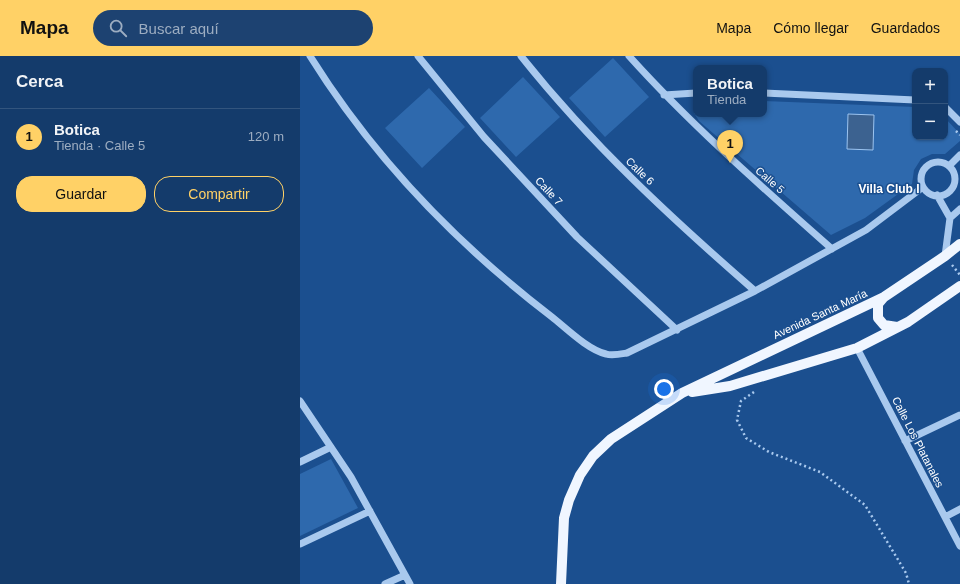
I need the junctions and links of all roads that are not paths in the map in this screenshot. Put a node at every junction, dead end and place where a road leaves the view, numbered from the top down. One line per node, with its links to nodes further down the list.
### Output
1 (310, 56): 25 (street)
2 (418, 56): 25 (street, Calle 7)
3 (521, 56): 22 (street, Calle 6)
4 (629, 56): 7 (street, Calle 5)
5 (693, 93): 7 (street)
6 (767, 93): 8 (street)
7 (664, 94): 19 (street, Calle 5)
8 (912, 100)
9 (948, 110): 10 (street)
10 (960, 122)
11 (960, 155): 12 (street)
12 (949, 166): 13 (street); 14 (street)
13 (957, 184): 15 (street)
14 (924, 187): 15 (street); 19 (street)
15 (937, 195): 17 (street)
16 (960, 209): 17 (street)
17 (950, 218): 20 (street)
18 (960, 244): 20 (main road, Avenida Santa María)
19 (832, 249): 22 (street)
20 (945, 256): 23 (main road, Avenida Santa María)
21 (960, 286): 24 (main road, Avenida Santa María)
22 (755, 291): 25 (street)
23 (884, 297): 24 (main road); 27 (main road, Avenida Santa María)
24 (898, 327): 26 (main road, Avenida Santa María)
25 (677, 330)
26 (857, 348): 27 (main road, Avenida Santa María); 30 (street, Calle Los Platanales)
27 (682, 393): 41 (main road, Avenida Santa María)
28 (300, 401): 31 (street)
29 (960, 415): 30 (street)
30 (905, 441): 35 (street, Calle Los Platanales)
31 (331, 447): 32 (street); 34 (street)
32 (300, 462)
33 (960, 509): 35 (street)
34 (370, 511): 36 (street); 38 (street)
35 (945, 517): 37 (street, Calle Los Platanales)
36 (300, 544)
37 (960, 546)
38 (405, 575): 39 (street); 40 (street)
39 (385, 584)
40 (410, 584)
41 (561, 584)

